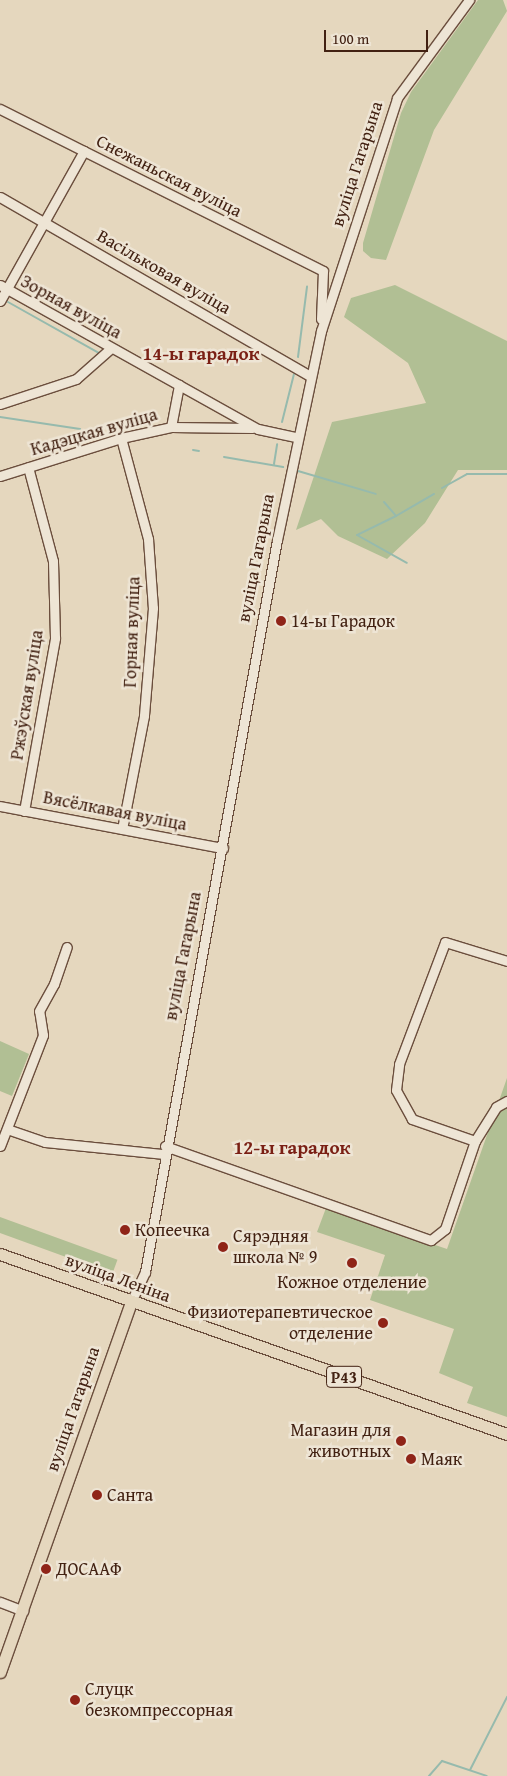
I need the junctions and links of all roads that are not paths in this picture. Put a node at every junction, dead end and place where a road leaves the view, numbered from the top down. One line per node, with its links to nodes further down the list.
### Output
1 (470, 0): 8 (street, вуліца Гагарына)
2 (0, 109): 3 (street, Снежаньская вуліца)
3 (84, 151): 5 (street); 8 (street, Снежаньская вуліца)
4 (0, 197): 5 (street, Васільковая вуліца)
5 (44, 223): 6 (street); 10 (street, Васільковая вуліца)
6 (4, 288): 7 (street); 9 (street, Зорная вуліца)
7 (0, 301)
8 (320, 331): 10 (street, вуліца Гагарына)
9 (111, 348): 11 (street, Зорная вуліца); 12 (street)
10 (310, 376): 15 (street, вуліца Гагарына)
11 (179, 385): 13 (street); 14 (street, Зорная вуліца)
12 (0, 404)
13 (170, 427): 14 (street, Кадэцкая вуліца); 16 (street, Кадэцкая вуліца)
14 (258, 429): 15 (street, Зорная вуліца)
15 (297, 437): 22 (street, вуліца Гагарына)
16 (121, 438): 17 (street, Кадэцкая вуліца); 21 (street, Горная вуліца)
17 (28, 467): 18 (street, Кадэцкая вуліца); 20 (street, Ржэўская вуліца)
18 (0, 476)
19 (0, 806): 20 (street, Вясёлкавая вуліца)
20 (24, 810): 21 (street, Вясёлкавая вуліца)
21 (122, 829): 22 (street, Вясёлкавая вуліца)
22 (223, 848): 29 (street, вуліца Гагарына)
23 (67, 946): 26 (street)
24 (507, 961): 27 (street)
25 (507, 1101): 27 (street)
26 (6, 1129): 28 (street); 29 (street)
27 (475, 1141): 29 (street)
28 (0, 1146)
29 (165, 1150): 31 (street, вуліца Гагарына)
30 (0, 1254): 31 (main road, вуліца Леніна / Р43)
31 (131, 1302): 32 (main road, вуліца Леніна / Р43); 34 (main road, вуліца Гагарына)
32 (507, 1434)
33 (0, 1602): 34 (street)
34 (22, 1611): 35 (main road, вуліца Гагарына)
35 (0, 1672)

